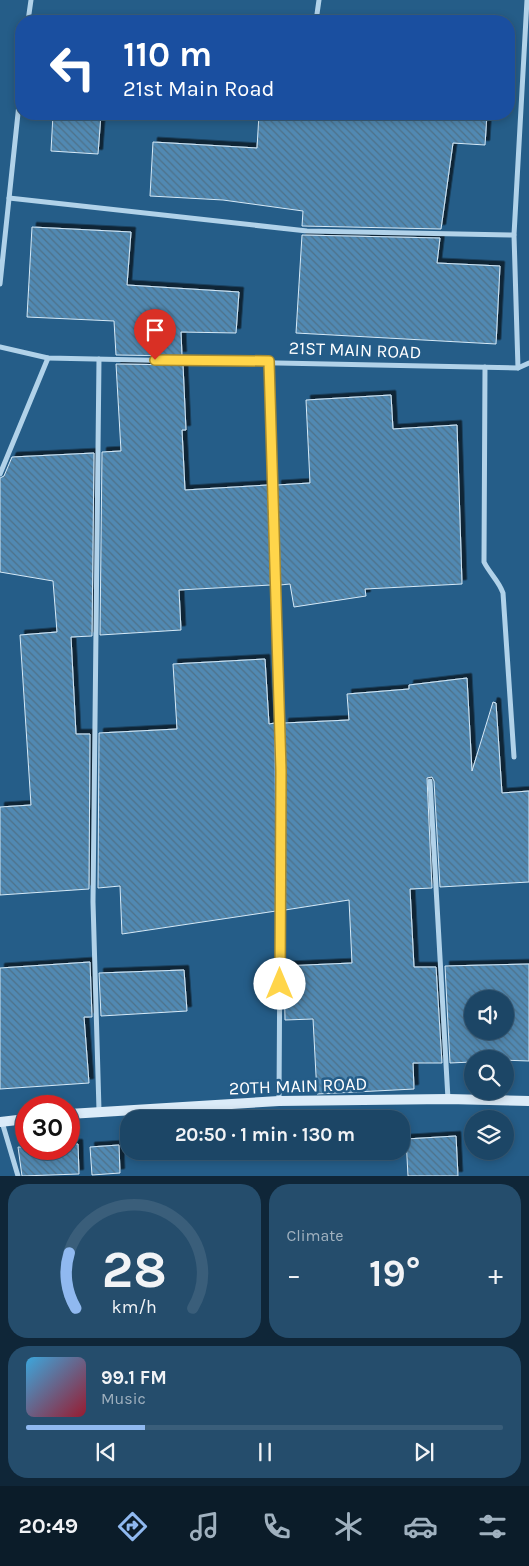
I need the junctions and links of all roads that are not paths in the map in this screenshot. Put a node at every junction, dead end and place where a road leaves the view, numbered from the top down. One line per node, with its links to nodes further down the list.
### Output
1 (31, 0): 4 (street)
2 (319, 0): 5 (street)
3 (527, 0): 8 (street)
4 (29, 15)
5 (317, 15)
6 (17, 120): 7 (street)
7 (9, 198): 8 (street); 9 (street)
8 (514, 234): 16 (street)
9 (0, 284)
10 (0, 347): 11 (street, 21ST MAIN ROAD)
11 (48, 358): 12 (street, 21ST MAIN ROAD); 17 (street)
12 (98, 359): 13 (street, 21ST MAIN ROAD); 23 (street)
13 (269, 361): 15 (street, 21ST MAIN ROAD); 21 (street)
14 (529, 363): 16 (street, 21ST MAIN ROAD)
15 (485, 367): 16 (street, 21ST MAIN ROAD); 18 (street)
16 (518, 368)
17 (0, 474)
18 (514, 757)
19 (430, 781): 20 (street)
20 (448, 1099): 21 (street, 20TH MAIN ROAD); 22 (street, 20TH MAIN ROAD)
21 (278, 1101): 23 (street, 20TH MAIN ROAD)
22 (529, 1101)
23 (99, 1110): 24 (street, 20TH MAIN ROAD)
24 (80, 1113)
25 (15, 1120): 26 (street)
26 (1, 1122): 27 (street)
27 (18, 1176)

